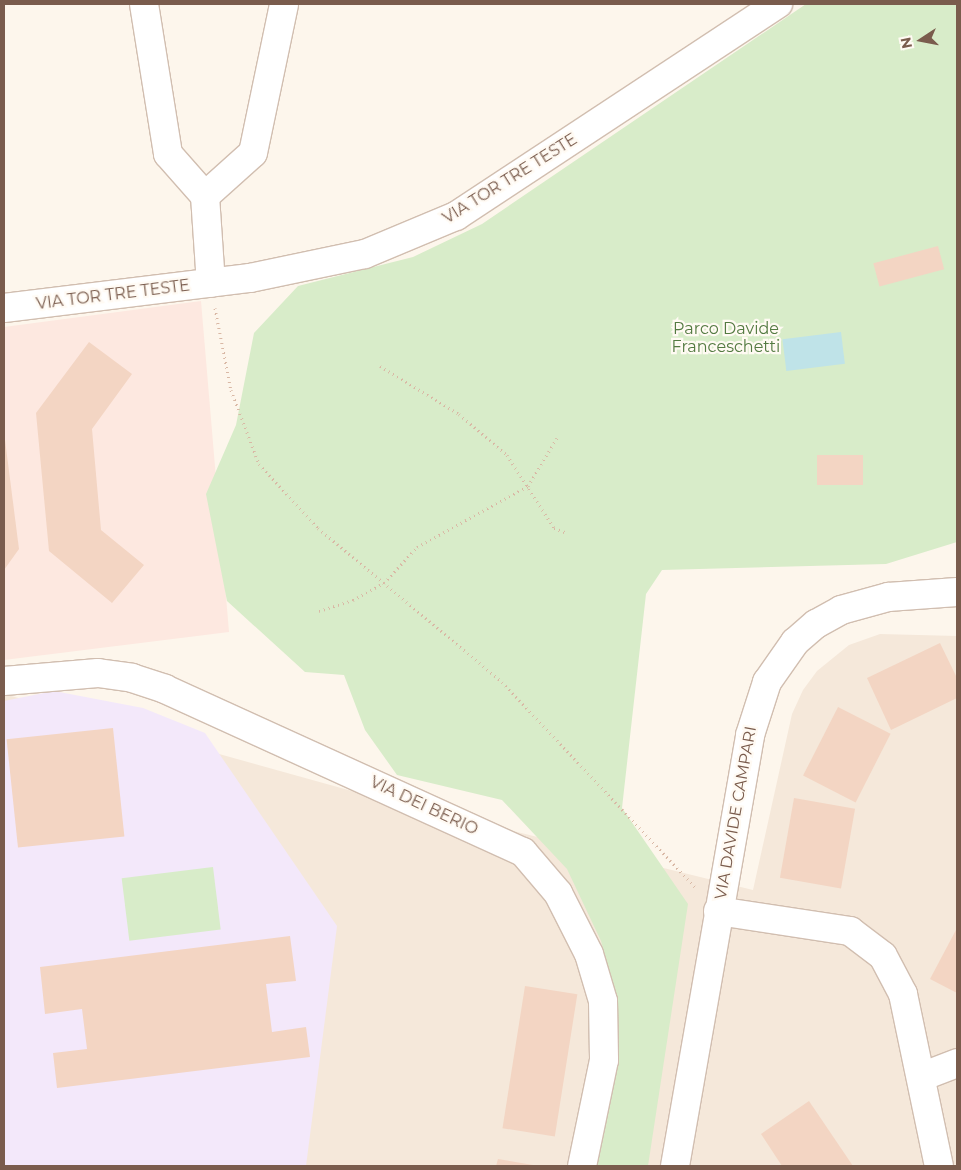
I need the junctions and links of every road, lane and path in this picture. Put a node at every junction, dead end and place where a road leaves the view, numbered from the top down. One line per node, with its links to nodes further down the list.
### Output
1 (144, 4): 4 (street)
2 (284, 4): 4 (street)
3 (778, 4): 5 (street, VIA TOR TRE TESTE)
4 (205, 196): 5 (street)
5 (211, 283): 6 (street, VIA TOR TRE TESTE); 11 (path)
6 (4, 308)
7 (380, 366): 9 (path)
8 (558, 438): 9 (path)
9 (528, 486): 10 (path); 11 (path)
10 (567, 533)
11 (384, 583): 13 (path); 15 (path)
12 (957, 592): 15 (street, VIA DAVIDE CAMPARI)
13 (319, 611)
14 (4, 681): 18 (street, VIA DEI BERIO)
15 (718, 911): 17 (street); 19 (street, VIA DAVIDE CAMPARI)
16 (957, 1063): 17 (street)
17 (921, 1077): 20 (street)
18 (582, 1166)
19 (675, 1166)
20 (939, 1166)

